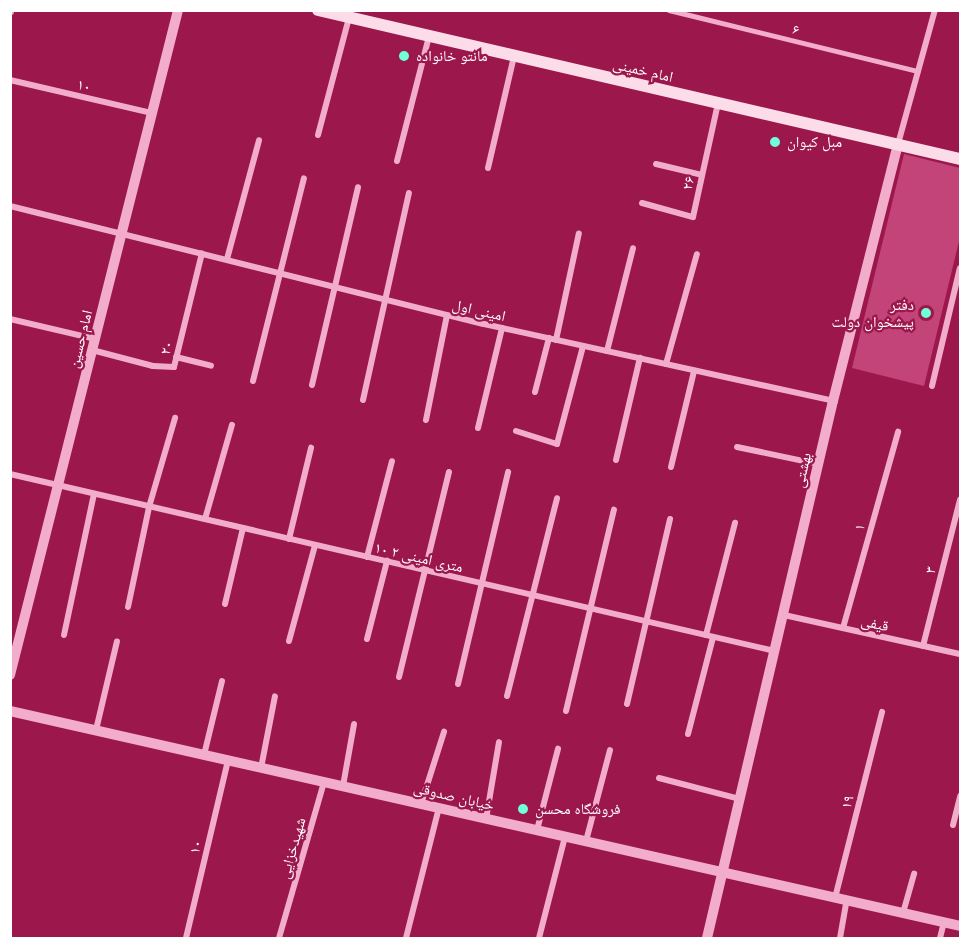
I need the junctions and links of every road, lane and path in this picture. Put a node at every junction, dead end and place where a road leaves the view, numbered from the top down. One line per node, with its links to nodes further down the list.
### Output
1 (178, 10): 11 (street, امام حسین)
2 (318, 10): 5 (main road, امام خمینی)
3 (669, 10): 8 (lane, ۶)
4 (935, 10): 8 (street, بهشتی)
5 (349, 18): 6 (main road, امام خمینی); 12 (street)
6 (429, 36): 7 (main road, امام خمینی); 16 (street)
7 (514, 56): 10 (main road, امام خمینی); 18 (street)
8 (918, 70): 14 (street, بهشتی)
9 (10, 80): 11 (street, ۱۰)
10 (718, 103): 14 (main road, امام خمینی); 19 (street, ۲۶)
11 (152, 113): 25 (street, امام حسین)
12 (318, 135)
13 (259, 140): 30 (street)
14 (898, 145): 15 (main road, امام خمینی); 52 (street, بهشتی)
15 (960, 159)
16 (397, 161)
17 (656, 164): 19 (street)
18 (488, 168)
19 (702, 175): 23 (street, ۲۶)
20 (304, 178): 32 (street)
21 (358, 187): 33 (street)
22 (409, 193): 34 (street)
23 (642, 203)
24 (10, 206): 25 (street, امینی اول)
25 (122, 233): 28 (street, امینی اول); 39 (street, امام حسین)
26 (579, 233): 38 (street)
27 (633, 248): 41 (street)
28 (202, 253): 30 (street, امینی اول); 42 (street, ۲۰)
29 (697, 254): 44 (street)
30 (227, 260): 32 (street, امینی اول)
31 (960, 268): 49 (street)
32 (282, 273): 33 (street, امینی اول); 47 (street)
33 (334, 286): 34 (street, امینی اول); 48 (street)
34 (384, 299): 35 (street, امینی اول); 51 (street)
35 (447, 315): 37 (street, امینی اول); 54 (street)
36 (10, 319): 39 (street)
37 (502, 328): 38 (street, امینی اول); 56 (street)
38 (553, 339): 40 (street, امینی اول); 50 (street)
39 (94, 344): 42 (street, ۲۰); 68 (street, امام حسین)
40 (583, 346): 41 (street, امینی اول); 57 (street)
41 (607, 351): 43 (street, امینی اول)
42 (176, 357): 45 (street)
43 (640, 358): 44 (street, امینی اول); 61 (street)
44 (666, 364): 46 (street, امینی اول)
45 (211, 366)
46 (694, 370): 52 (street, امینی اول); 64 (street)
47 (253, 381)
48 (312, 385)
49 (932, 386)
50 (535, 392)
51 (363, 400)
52 (833, 401): 63 (street, بهشتی)
53 (175, 418): 72 (street)
54 (426, 420)
55 (231, 425): 74 (street)
56 (478, 428)
57 (516, 431)
58 (898, 432): 90 (street, ۱)
59 (736, 447): 63 (street)
60 (311, 448): 78 (street)
61 (616, 460)
62 (392, 461): 80 (street)
63 (818, 464): 88 (street, بهشتی)
64 (671, 467)
65 (449, 472): 82 (street)
66 (508, 472): 83 (street)
67 (10, 474): 68 (street, ۱۰ متری امینی ۲)
68 (58, 485): 69 (street, ۱۰ متری امینی ۲); 99 (street, امام حسین)
69 (94, 494): 72 (street, ۱۰ متری امینی ۲); 91 (street)
70 (557, 498): 84 (street)
71 (960, 500): 96 (street, ۳)
72 (149, 507): 74 (street, ۱۰ متری امینی ۲); 86 (street)
73 (614, 510): 87 (street)
74 (206, 519): 77 (street, ۱۰ متری امینی ۲)
75 (670, 519): 89 (street)
76 (735, 524): 92 (street)
77 (243, 528): 78 (street, ۱۰ متری امینی ۲); 85 (street)
78 (289, 539): 79 (street, ۱۰ متری امینی ۲)
79 (315, 545): 80 (street, ۱۰ متری امینی ۲); 95 (street)
80 (367, 557): 81 (street, ۱۰ متری امینی ۲)
81 (387, 561): 82 (street, ۱۰ متری امینی ۲); 93 (street)
82 (423, 570): 83 (street, ۱۰ متری امینی ۲); 100 (street)
83 (482, 584): 84 (street, ۱۰ متری امینی ۲); 102 (street)
84 (533, 596): 87 (street, ۱۰ متری امینی ۲); 104 (street)
85 (225, 604)
86 (128, 607)
87 (590, 609): 89 (street, ۱۰ متری امینی ۲); 107 (street)
88 (784, 615): 90 (street, قیفی); 97 (street, بهشتی)
89 (645, 621): 92 (street, ۱۰ متری امینی ۲); 105 (street)
90 (843, 628): 96 (street, قیفی)
91 (64, 634)
92 (709, 636): 97 (street, ۱۰ متری امینی ۲); 112 (street)
93 (367, 639)
94 (117, 641): 110 (street)
95 (289, 641)
96 (923, 646): 98 (street, قیفی)
97 (775, 651): 123 (street, بهشتی)
98 (960, 654)
99 (10, 675)
100 (399, 677)
101 (222, 681): 116 (street)
102 (458, 684)
103 (275, 696): 118 (street)
104 (507, 696)
105 (627, 704)
106 (10, 711): 110 (street, خیابان صدوقی)
107 (566, 711)
108 (882, 712): 133 (street, ۱۹)
109 (354, 724): 121 (street)
110 (96, 730): 116 (street, خیابان صدوقی)
111 (444, 732): 124 (street)
112 (688, 734)
113 (499, 741): 126 (street)
114 (558, 749): 128 (street)
115 (610, 750): 130 (street)
116 (204, 755): 117 (street, خیابان صدوقی)
117 (228, 760): 118 (street, خیابان صدوقی); 138 (street, ۱۰)
118 (261, 768): 120 (street, خیابان صدوقی)
119 (659, 778): 123 (street)
120 (324, 782): 121 (street, خیابان صدوقی); 139 (street, شهیدخزایی)
121 (342, 786): 124 (street, خیابان صدوقی)
122 (960, 796): 127 (street)
123 (740, 799): 131 (street, بهشتی)
124 (421, 804): 125 (street, خیابان صدوقی)
125 (439, 808): 126 (street, خیابان صدوقی); 140 (street)
126 (486, 819): 128 (street, خیابان صدوقی)
127 (953, 825)
128 (537, 830): 129 (street, خیابان صدوقی)
129 (565, 837): 130 (street, خیابان صدوقی); 141 (street)
130 (586, 841): 131 (street, خیابان صدوقی)
131 (723, 872): 133 (street, خیابان صدوقی); 142 (street, بهشتی)
132 (914, 874): 135 (street)
133 (835, 898): 134 (street, خیابان صدوقی)
134 (847, 900): 135 (street, خیابان صدوقی); 143 (street)
135 (903, 913): 136 (street, خیابان صدوقی)
136 (944, 922): 137 (street, خیابان صدوقی); 144 (street)
137 (960, 926)
138 (186, 939)
139 (279, 939)
140 (406, 939)
141 (539, 939)
142 (707, 939)
143 (840, 939)
144 (940, 939)

